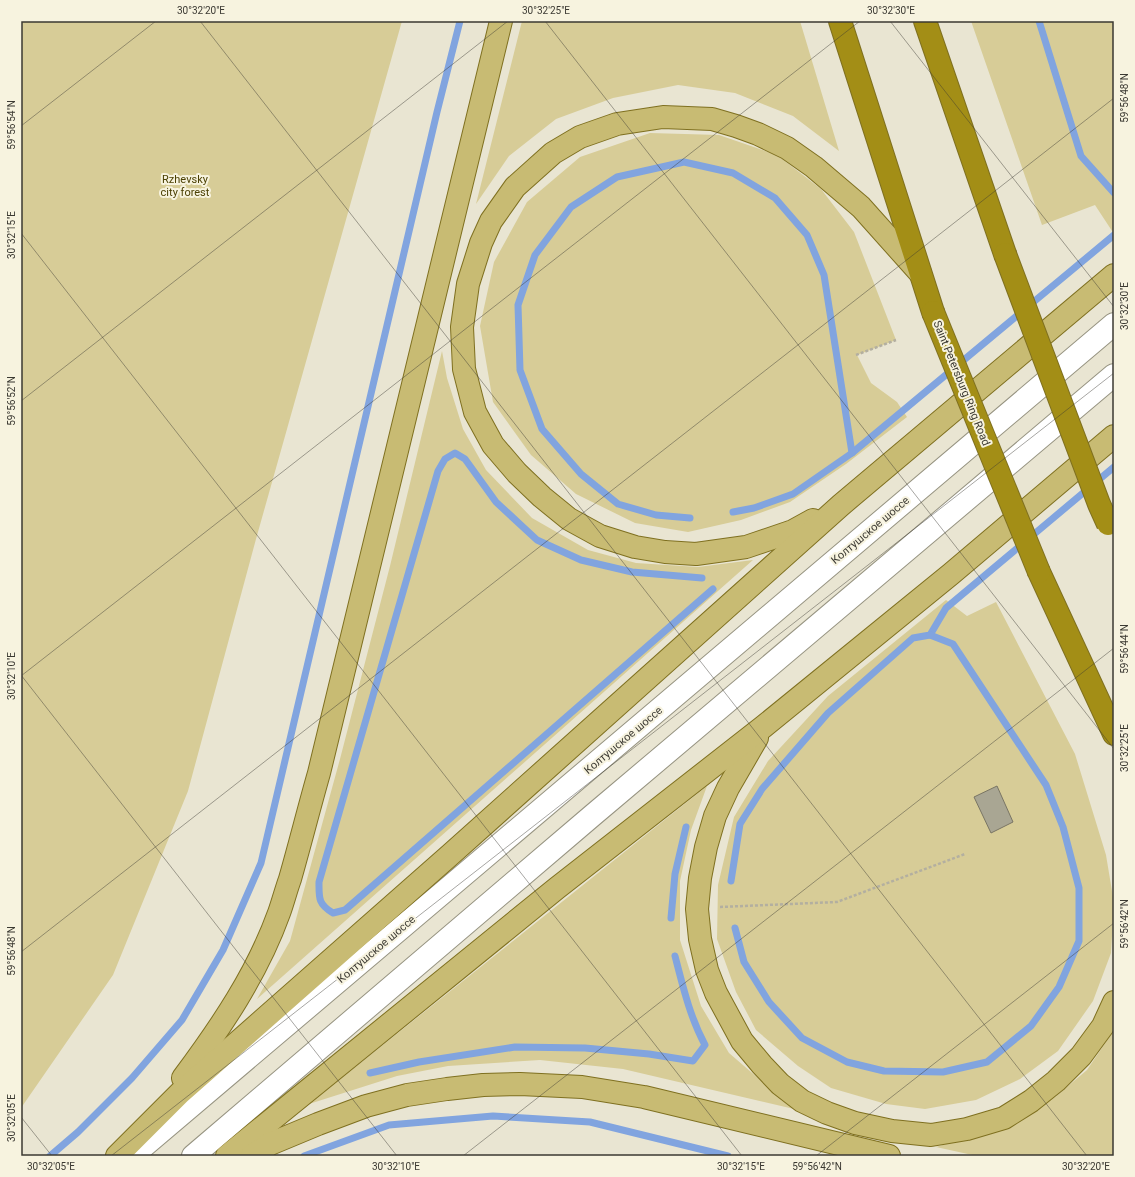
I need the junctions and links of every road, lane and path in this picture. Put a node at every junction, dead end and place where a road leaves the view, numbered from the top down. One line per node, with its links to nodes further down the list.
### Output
1 (501, 21): 18 (main road)
2 (840, 21): 4 (highway, Saint Petersburg Ring Road)
3 (925, 21): 12 (highway, bridge)
4 (920, 273): 11 (main road); 14 (highway, Saint Petersburg Ring Road, bridge)
5 (1114, 275): 11 (main road)
6 (1114, 324): 20 (main road, Колтушское шоссе)
7 (896, 340): 8 (path)
8 (856, 354)
9 (1114, 375): 21 (main road)
10 (1114, 436): 13 (main road)
11 (841, 505): 19 (main road)
12 (1111, 530)
13 (763, 727): 16 (main road); 22 (main road)
14 (1114, 734)
15 (965, 854): 16 (path)
16 (697, 909): 17 (main road)
17 (1114, 1002)
18 (104, 1156)
19 (117, 1156)
20 (132, 1156)
21 (193, 1156)
22 (227, 1156)
23 (252, 1156): 24 (main road)
24 (889, 1156)

